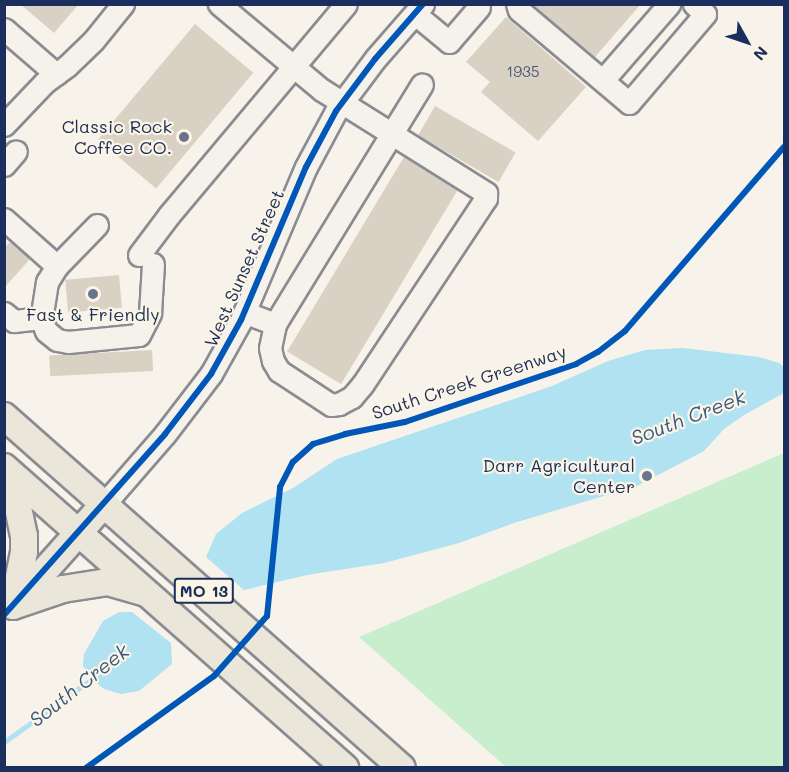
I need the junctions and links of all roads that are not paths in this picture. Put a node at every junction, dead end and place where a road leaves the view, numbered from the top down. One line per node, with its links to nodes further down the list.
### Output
1 (123, 4): 11 (street)
2 (219, 4): 10 (street)
3 (346, 4): 10 (street)
4 (517, 4): 12 (street)
5 (669, 4): 12 (street)
6 (694, 4): 12 (street)
7 (479, 7): 8 (street)
8 (419, 9): 14 (street, West Sunset Street)
9 (4, 29): 11 (street)
10 (293, 68): 14 (street); 22 (street)
11 (56, 74): 15 (street)
12 (603, 80)
13 (422, 84): 16 (street)
14 (341, 103): 16 (street); 20 (street, West Sunset Street)
15 (4, 125)
16 (391, 134): 23 (street); 23 (street)
17 (4, 219): 19 (street)
18 (97, 225): 19 (street)
19 (57, 266): 22 (street)
20 (244, 312): 23 (street); 27 (street, West Sunset Street)
21 (4, 313): 22 (street)
22 (41, 318)
23 (274, 324)
24 (4, 416): 27 (main road, MO 13)
25 (4, 467): 28 (main road, MO 13)
26 (4, 480): 30 (main road)
27 (105, 504): 28 (main road, West Sunset Street); 32 (main road, MO 13)
28 (80, 532): 29 (main road, MO 13); 30 (main road, West Sunset Street)
29 (150, 594): 30 (main road); 31 (main road, MO 13)
30 (9, 610)
31 (345, 768)
32 (402, 768)

